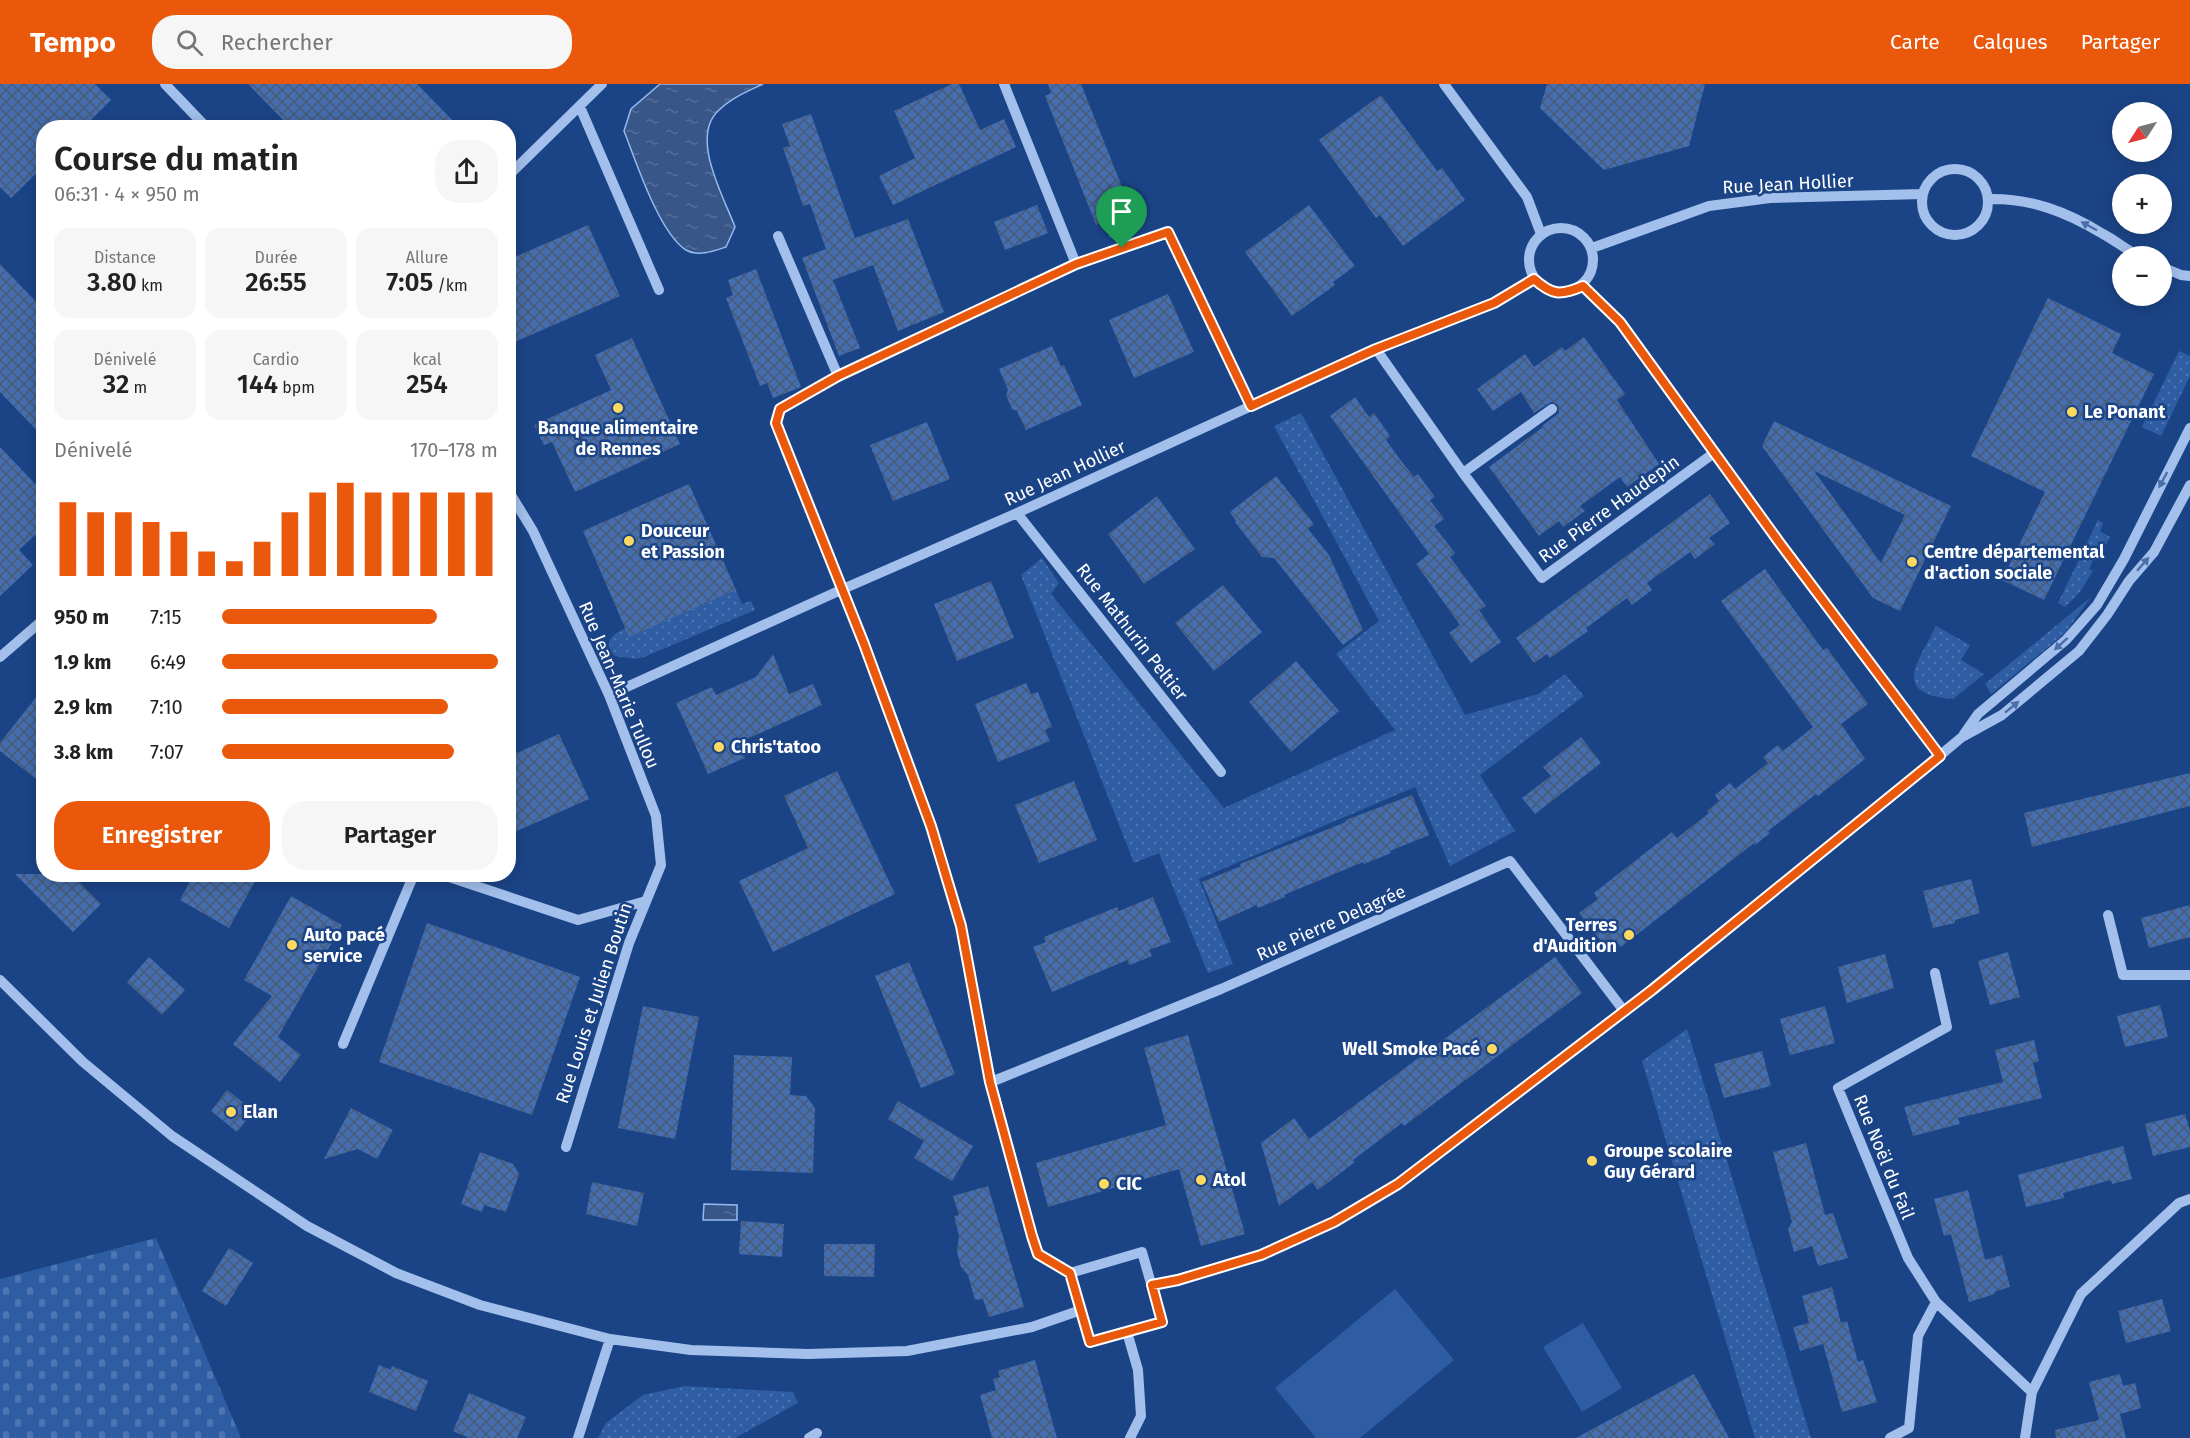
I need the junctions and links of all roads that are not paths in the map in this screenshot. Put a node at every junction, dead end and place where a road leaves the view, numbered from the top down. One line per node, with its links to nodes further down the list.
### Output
1 (165, 84): 6 (street)
2 (602, 84): 5 (street)
3 (1004, 84): 14 (street)
4 (1444, 84): 10 (street)
5 (580, 107): 7 (street); 19 (street)
6 (199, 120)
7 (516, 169)
8 (1923, 194): 9 (street); 9 (street); 13 (street, Rue Jean Hollier)
9 (1988, 199): 12 (street, one-way to 9)
10 (1541, 234): 13 (street); 17 (street)
11 (778, 236): 21 (street)
12 (2123, 246)
13 (1592, 248): 18 (street)
14 (1076, 264): 21 (street); 22 (street)
15 (2172, 271): 16 (street)
16 (2190, 276)
17 (1534, 279): 18 (street); 20 (street, Rue Jean Hollier)
18 (1583, 286): 25 (street)
19 (659, 290)
20 (1376, 349): 22 (street, Rue Jean Hollier); 26 (street, Rue Pierre Haudepin)
21 (838, 376): 30 (street)
22 (1251, 406): 29 (street, Rue Jean Hollier)
23 (1552, 408): 26 (street)
24 (2190, 428): 34 (street, one-way to 34)
25 (1714, 453): 26 (street, Rue Pierre Haudepin); 35 (street)
26 (1463, 473)
27 (2190, 485): 34 (street, one-way to 27)
28 (516, 503): 33 (street, Rue Jean-Marie Tullou)
29 (1017, 513): 30 (street, Rue Jean Hollier); 36 (street, Rue Mathurin Peltier)
30 (843, 589): 33 (street, Rue Jean Hollier); 46 (street)
31 (36, 626): 32 (street)
32 (0, 657)
33 (609, 695): 39 (street, Rue Jean-Marie Tullou)
34 (1962, 737): 35 (street)
35 (1940, 756): 44 (street)
36 (1221, 772)
37 (411, 882): 45 (street)
38 (464, 882): 39 (street, Rue Louis et Julien Boutin)
39 (646, 901): 47 (street, Rue Louis et Julien Boutin)
40 (2108, 915): 42 (street)
41 (1935, 973): 51 (street, Rue Noël du Fail)
42 (2190, 975)
43 (0, 980): 54 (street)
44 (1624, 1011): 46 (street, Rue Pierre Delagrée); 50 (street)
45 (343, 1044)
46 (990, 1082): 49 (street)
47 (566, 1147)
48 (2190, 1199): 55 (street)
49 (1070, 1273): 50 (street); 52 (street)
50 (1152, 1285): 53 (street)
51 (1936, 1302): 55 (street, Rue Noël du Fail); 58 (street)
52 (1081, 1310): 53 (street); 54 (street)
53 (1126, 1332): 57 (street)
54 (610, 1338): 56 (street)
55 (2032, 1392): 59 (street)
56 (578, 1438)
57 (1130, 1438)
58 (1890, 1438)
59 (2025, 1438)

